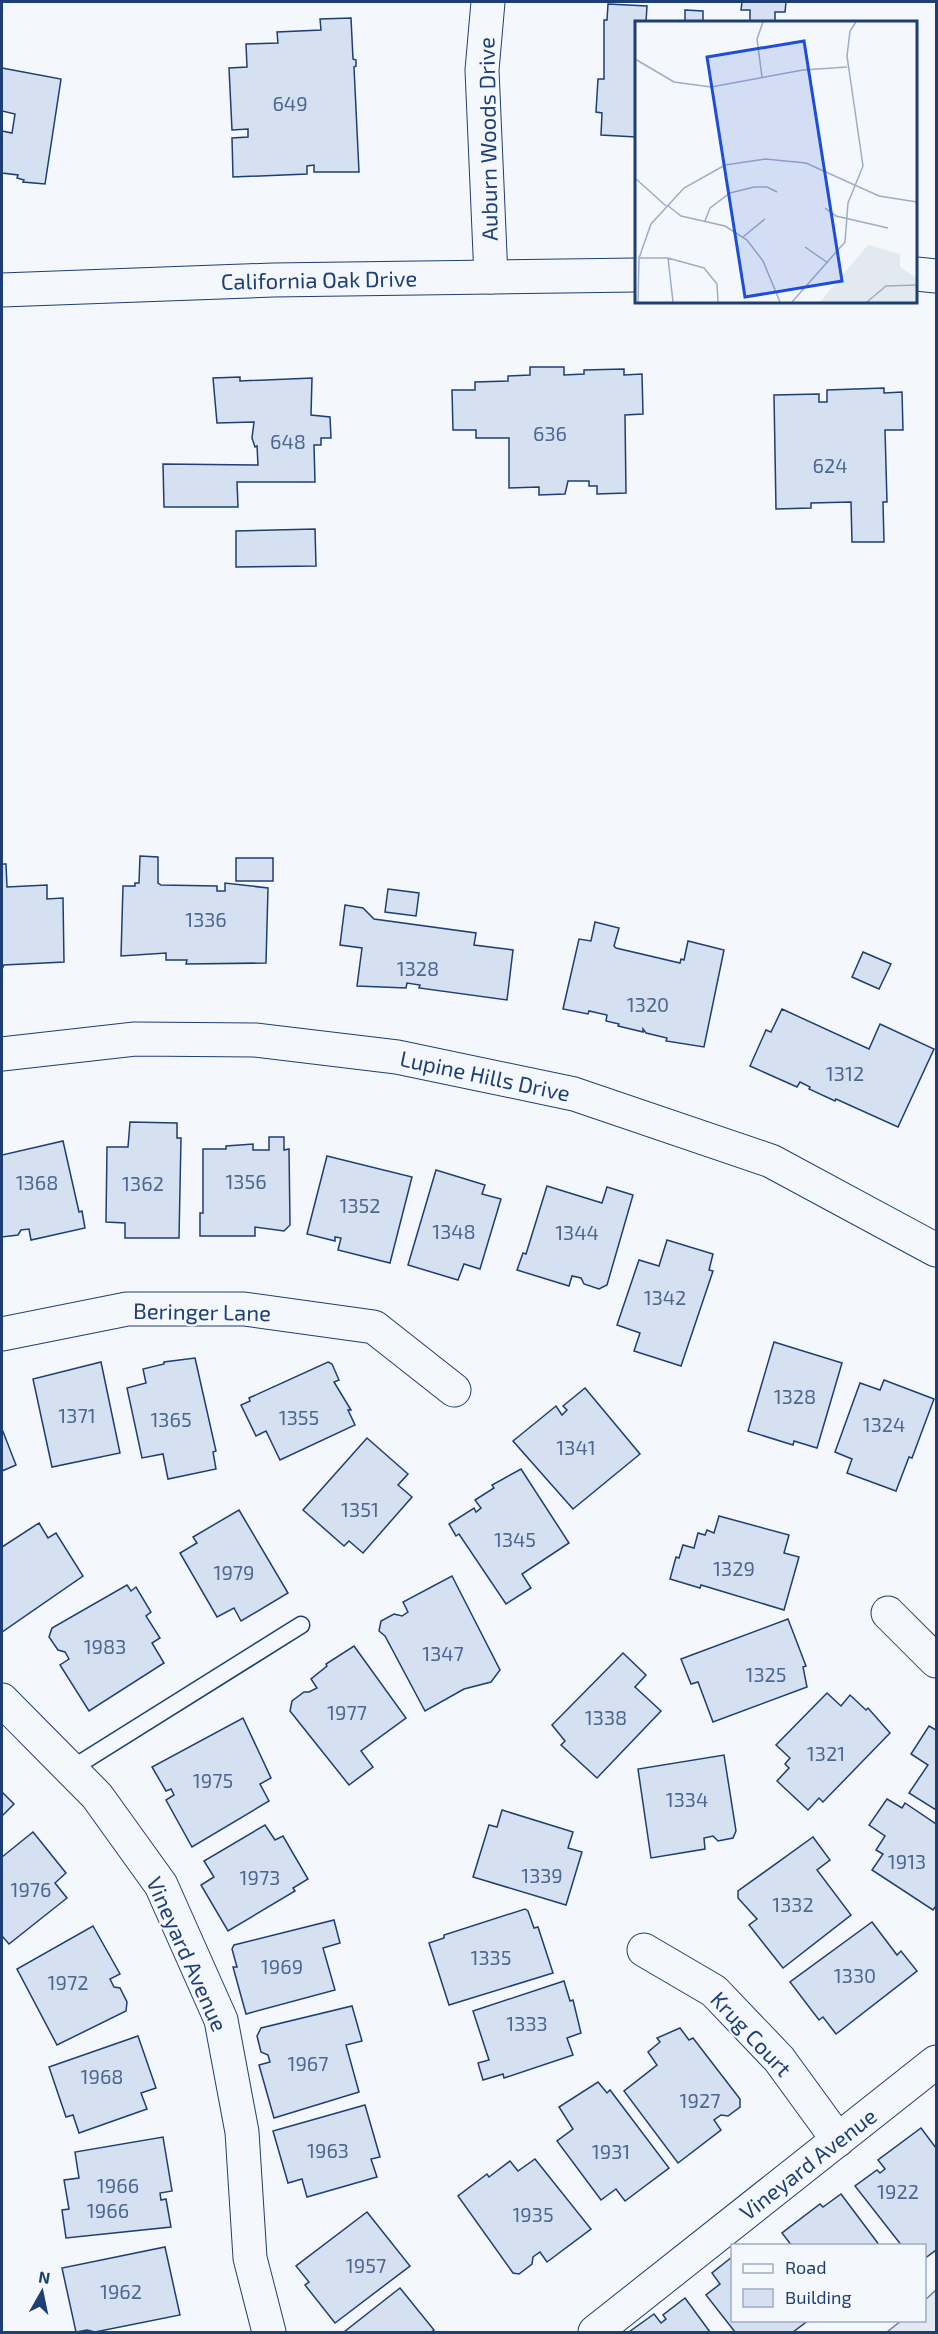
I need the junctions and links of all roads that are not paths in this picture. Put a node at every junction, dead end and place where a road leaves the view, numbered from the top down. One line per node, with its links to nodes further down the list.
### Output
1 (488, 2): 5 (street, Auburn Woods Drive)
2 (917, 274): 4 (street)
3 (635, 275): 5 (street, California Oak Drive)
4 (936, 276)
5 (491, 277): 6 (street, California Oak Drive)
6 (2, 290)
7 (2, 1054): 8 (street, Lupine Hills Drive)
8 (936, 1250)
9 (2, 1334): 10 (street, Beringer Lane)
10 (454, 1390)
11 (888, 1613): 13 (street)
12 (301, 1625): 15 (lane)
13 (936, 1661)
14 (2, 1700): 15 (street, Vineyard Avenue)
15 (71, 1769): 19 (street, Vineyard Avenue)
16 (644, 1950): 18 (street, Krug Court)
17 (936, 2062): 18 (street, Vineyard Avenue)
18 (838, 2140): 20 (street, Vineyard Avenue)
19 (269, 2332)
20 (595, 2332)

